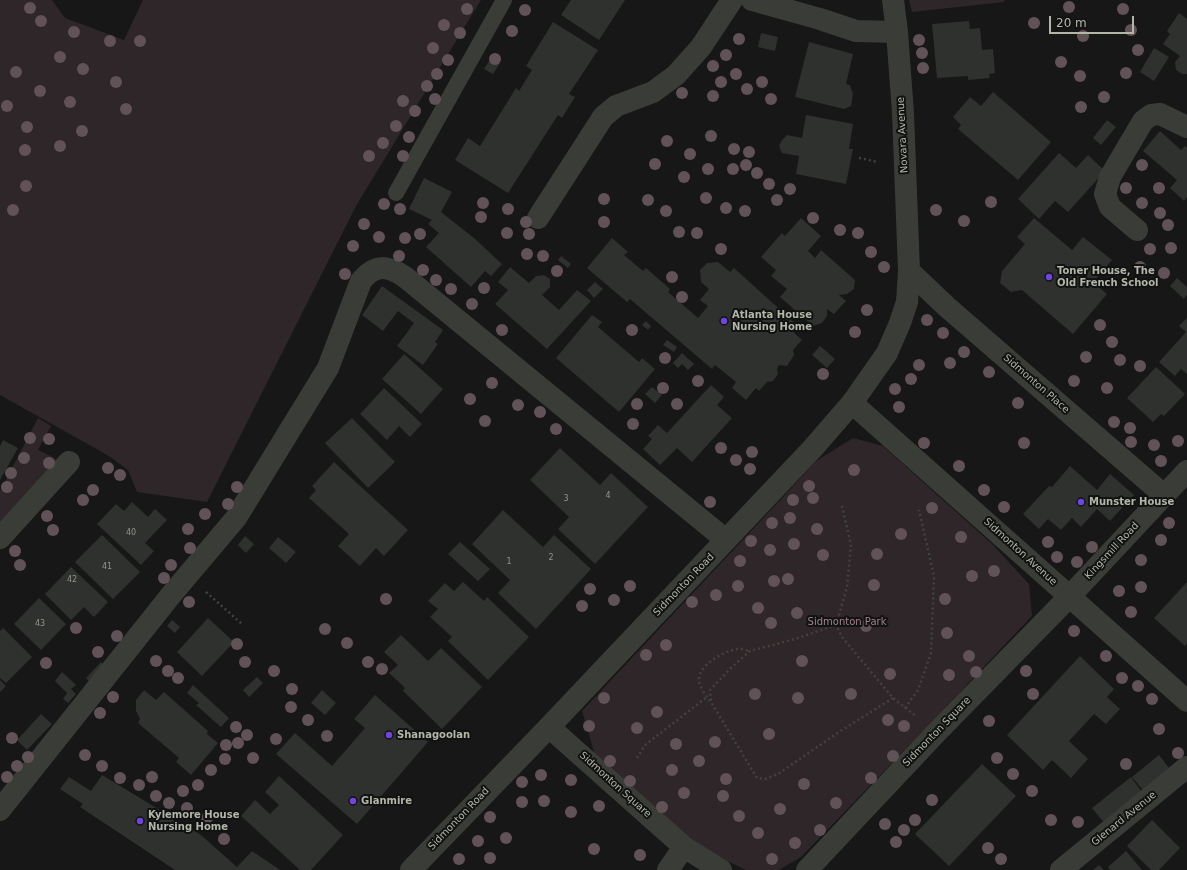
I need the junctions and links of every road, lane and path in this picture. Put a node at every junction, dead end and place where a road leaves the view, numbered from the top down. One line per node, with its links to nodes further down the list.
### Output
1 (504, 0): 9 (lane)
2 (732, 0): 10 (street)
3 (752, 0): 5 (street)
4 (893, 0): 5 (street, Novara Avenue)
5 (897, 32): 12 (street, Novara Avenue)
6 (1187, 127): 11 (street)
7 (859, 158): 8 (path)
8 (881, 164)
9 (396, 193)
10 (538, 218)
11 (1137, 230)
12 (909, 271): 13 (street, Sidmonton Road); 16 (street, Sidmonton Place)
13 (852, 403): 20 (street, Sidmonton Road); 22 (street, Sidmonton Avenue)
14 (69, 462): 19 (street)
15 (1187, 471): 16 (street, Kingsmill Road)
16 (1165, 496): 22 (street, Kingsmill Road)
17 (842, 506): 24 (path)
18 (919, 510): 30 (path)
19 (0, 538)
20 (726, 540): 21 (street); 31 (street, Sidmonton Road)
21 (188, 575): 23 (path); 35 (street)
22 (1070, 596): 28 (street, Sidmonton Avenue); 32 (street, Sidmonton Square)
23 (242, 624)
24 (836, 625): 25 (path); 27 (path)
25 (750, 651): 26 (path); 29 (path)
26 (707, 697): 29 (path); 33 (path)
27 (893, 698): 29 (path); 30 (path)
28 (1187, 701)
29 (711, 702)
30 (905, 708): 32 (path)
31 (549, 727): 36 (street, Sidmonton Square); 37 (street, Sidmonton Road)
32 (935, 734): 40 (street, Sidmonton Square)
33 (637, 758)
34 (1187, 767): 41 (street, Glenard Avenue)
35 (0, 810)
36 (684, 847): 38 (street); 39 (street, Sidmonton Square)
37 (411, 870)
38 (668, 870)
39 (721, 870)
40 (807, 870)
41 (1061, 870)

